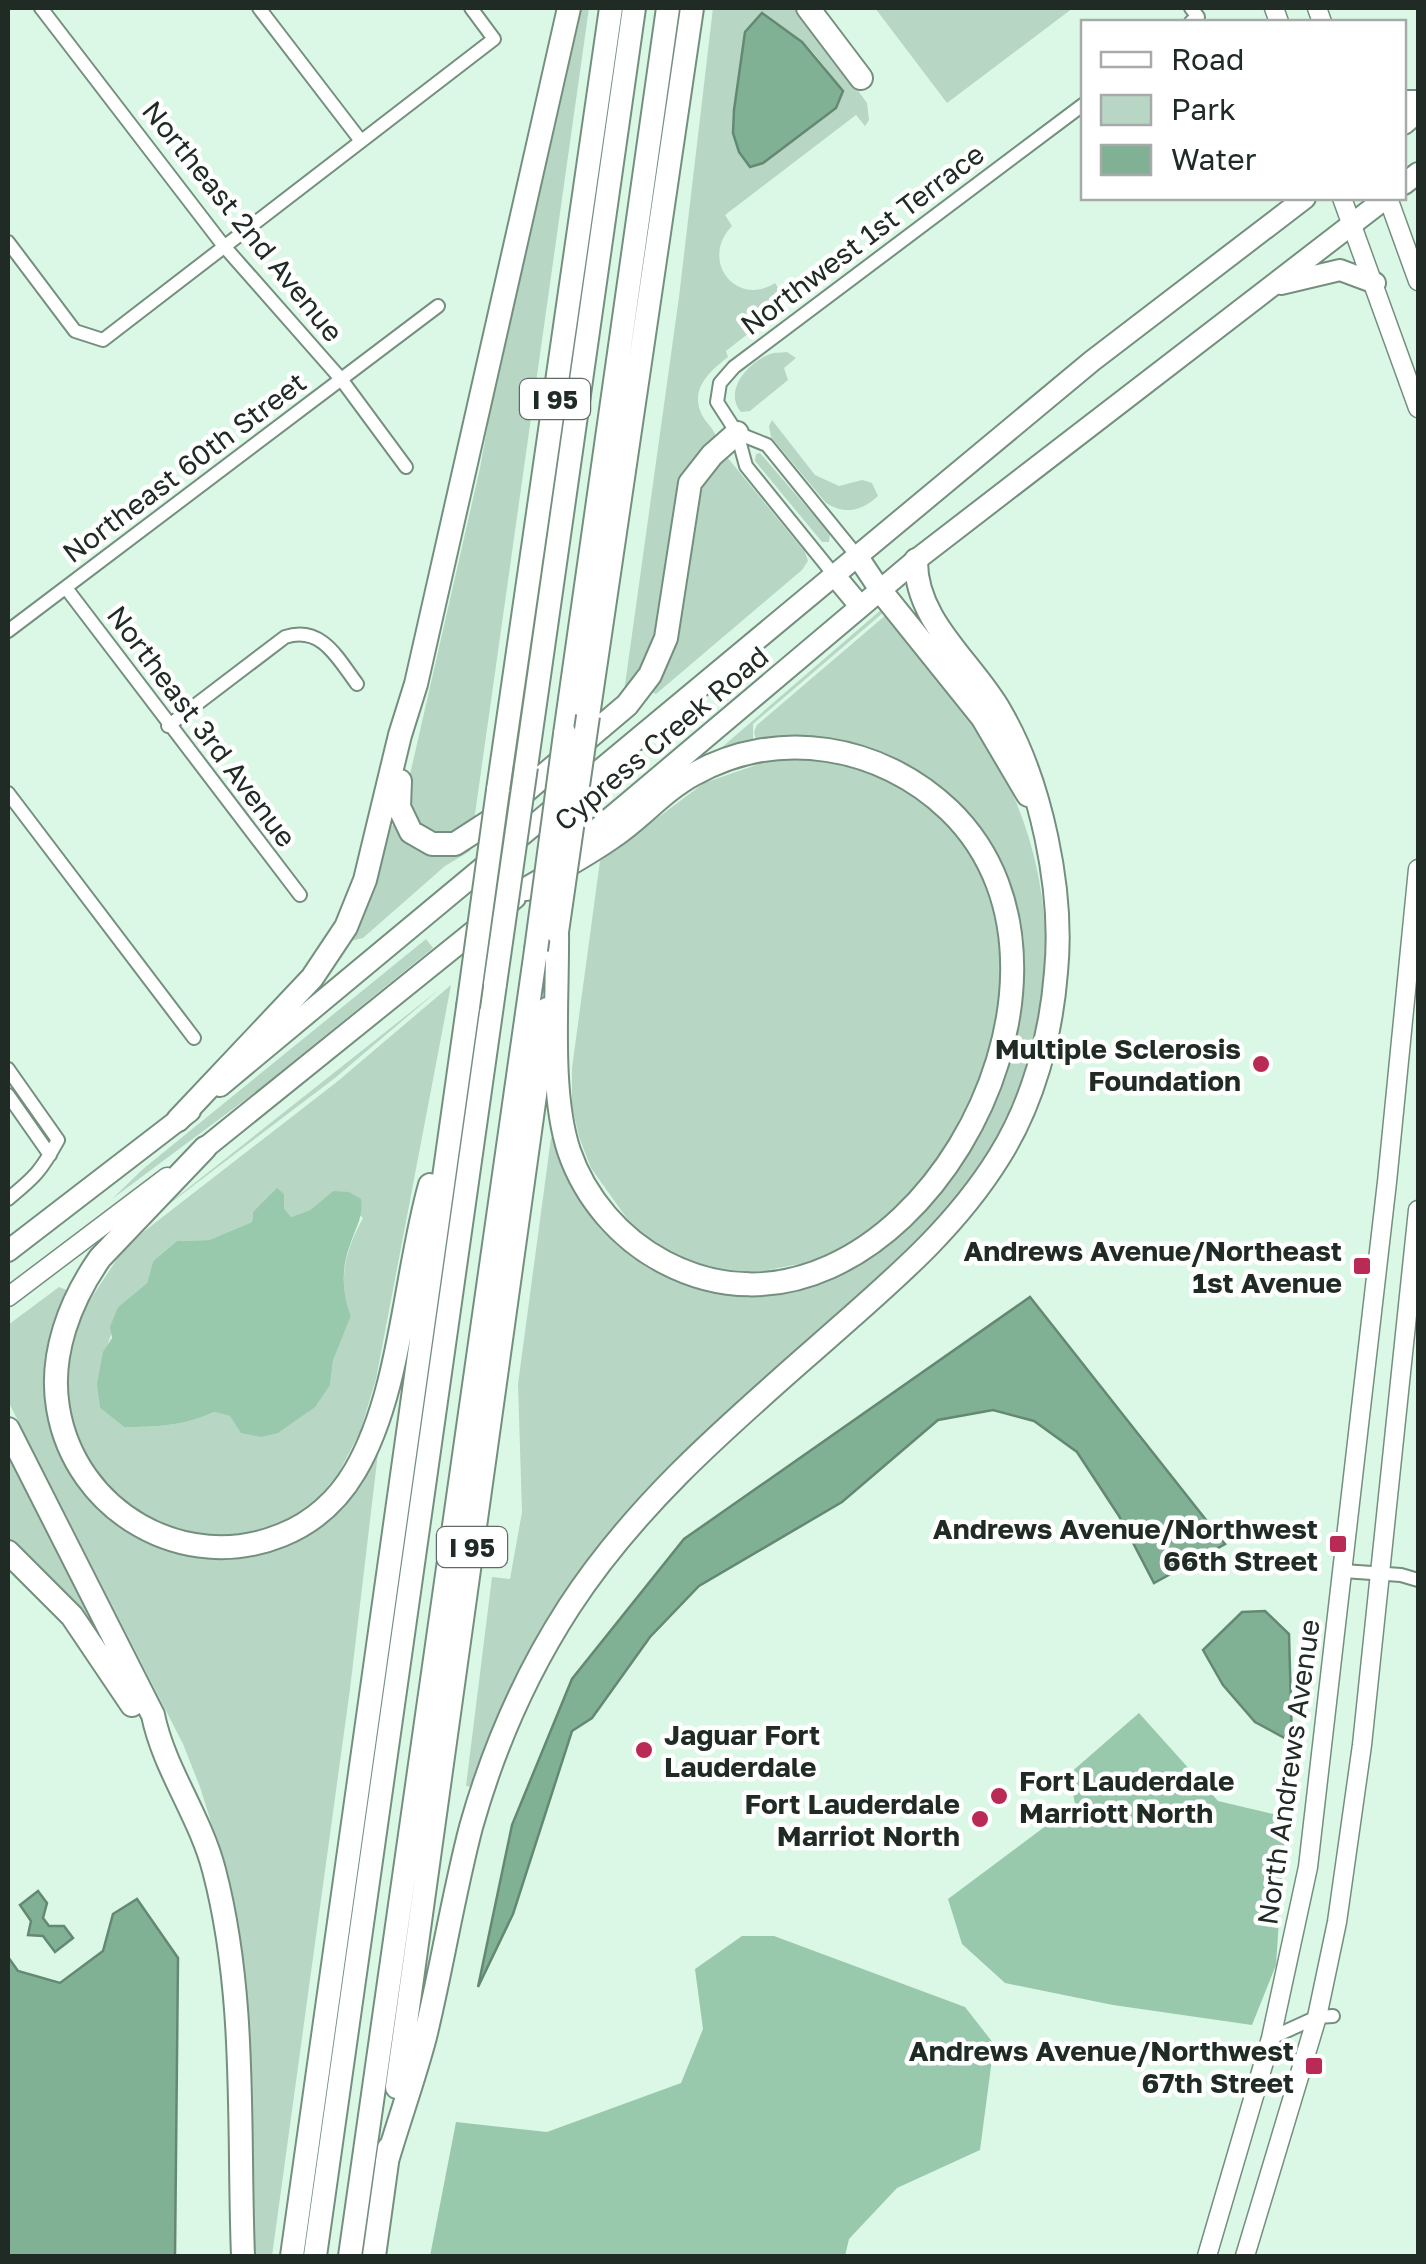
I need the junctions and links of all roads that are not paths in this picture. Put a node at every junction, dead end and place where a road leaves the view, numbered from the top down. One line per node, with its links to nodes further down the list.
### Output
1 (41, 8): 19 (street, Northeast 2nd Avenue)
2 (260, 8): 12 (street)
3 (471, 8): 12 (street)
4 (569, 8): 36 (highway)
5 (611, 8): 47 (highway, I 95, bridge)
6 (634, 8): 66 (highway, bridge)
7 (668, 8): 67 (highway, bridge)
8 (692, 8): 43 (highway, I 95, bridge)
9 (808, 8): 10 (highway)
10 (861, 78)
11 (1081, 106): 26 (street, Northwest 1st Terrace)
12 (361, 141): 19 (street)
13 (1303, 200): 28 (main road, Cypress Creek Road)
14 (1343, 200): 17 (main road)
15 (1384, 200): 17 (main road, Cypress Creek Road)
16 (1388, 200): 20 (main road)
17 (1352, 224): 21 (main road); 22 (main road, Cypress Creek Road)
18 (8, 242): 19 (street)
19 (223, 245): 24 (street, Northeast 2nd Avenue)
20 (1418, 281)
21 (1375, 283): 22 (main road); 25 (main road)
22 (1269, 288): 29 (main road, Cypress Creek Road)
23 (438, 306): 24 (street, Northeast 60th Street)
24 (341, 379): 27 (street, Northeast 2nd Avenue); 31 (street, Northeast 60th Street)
25 (1418, 408)
26 (737, 433): 28 (street); 30 (street, Northwest 1st Terrace); 36 (highway)
27 (406, 467)
28 (858, 557): 30 (main road, Cypress Creek Road); 32 (main road)
29 (916, 560): 32 (main road, Cypress Creek Road); 39 (highway)
30 (835, 576): 33 (main road); 48 (main road, Cypress Creek Road)
31 (66, 588): 34 (street, Northeast 60th Street); 37 (street, Northeast 3rd Avenue)
32 (880, 590): 33 (main road, Cypress Creek Road); 39 (highway)
33 (860, 606): 41 (main road, Cypress Creek Road)
34 (8, 631)
35 (357, 684): 37 (street)
36 (416, 684): 48 (highway)
37 (168, 726): 42 (street, Northeast 3rd Avenue)
38 (8, 794): 44 (street)
39 (1037, 810): 63 (highway)
40 (1418, 868): 57 (main road, North Andrews Avenue)
41 (526, 889): 43 (highway); 49 (main road, Cypress Creek Road)
42 (300, 895)
43 (557, 932): 63 (highway, I 95)
44 (194, 1038)
45 (8, 1070): 50 (street)
46 (8, 1095): 50 (street)
47 (454, 1105): 49 (highway); 65 (highway, I 95)
48 (178, 1120): 53 (main road, Cypress Creek Road)
49 (205, 1148): 54 (main road, Cypress Creek Road)
50 (50, 1156): 51 (street)
51 (8, 1199)
52 (1418, 1210): 58 (main road)
53 (8, 1250)
54 (8, 1297)
55 (8, 1429): 60 (highway)
56 (8, 1552): 60 (highway)
57 (1343, 1571): 58 (street); 62 (main road, North Andrews Avenue)
58 (1380, 1574): 59 (street); 61 (main road)
59 (1418, 1580)
60 (158, 1739): 64 (highway)
61 (1325, 2017): 62 (street); 70 (main road)
62 (1271, 2038): 69 (main road, North Andrews Avenue)
63 (387, 2162): 68 (highway, I 95)
64 (243, 2256)
65 (292, 2256)
66 (315, 2256)
67 (350, 2256)
68 (374, 2256)
69 (1207, 2256)
70 (1245, 2256)

